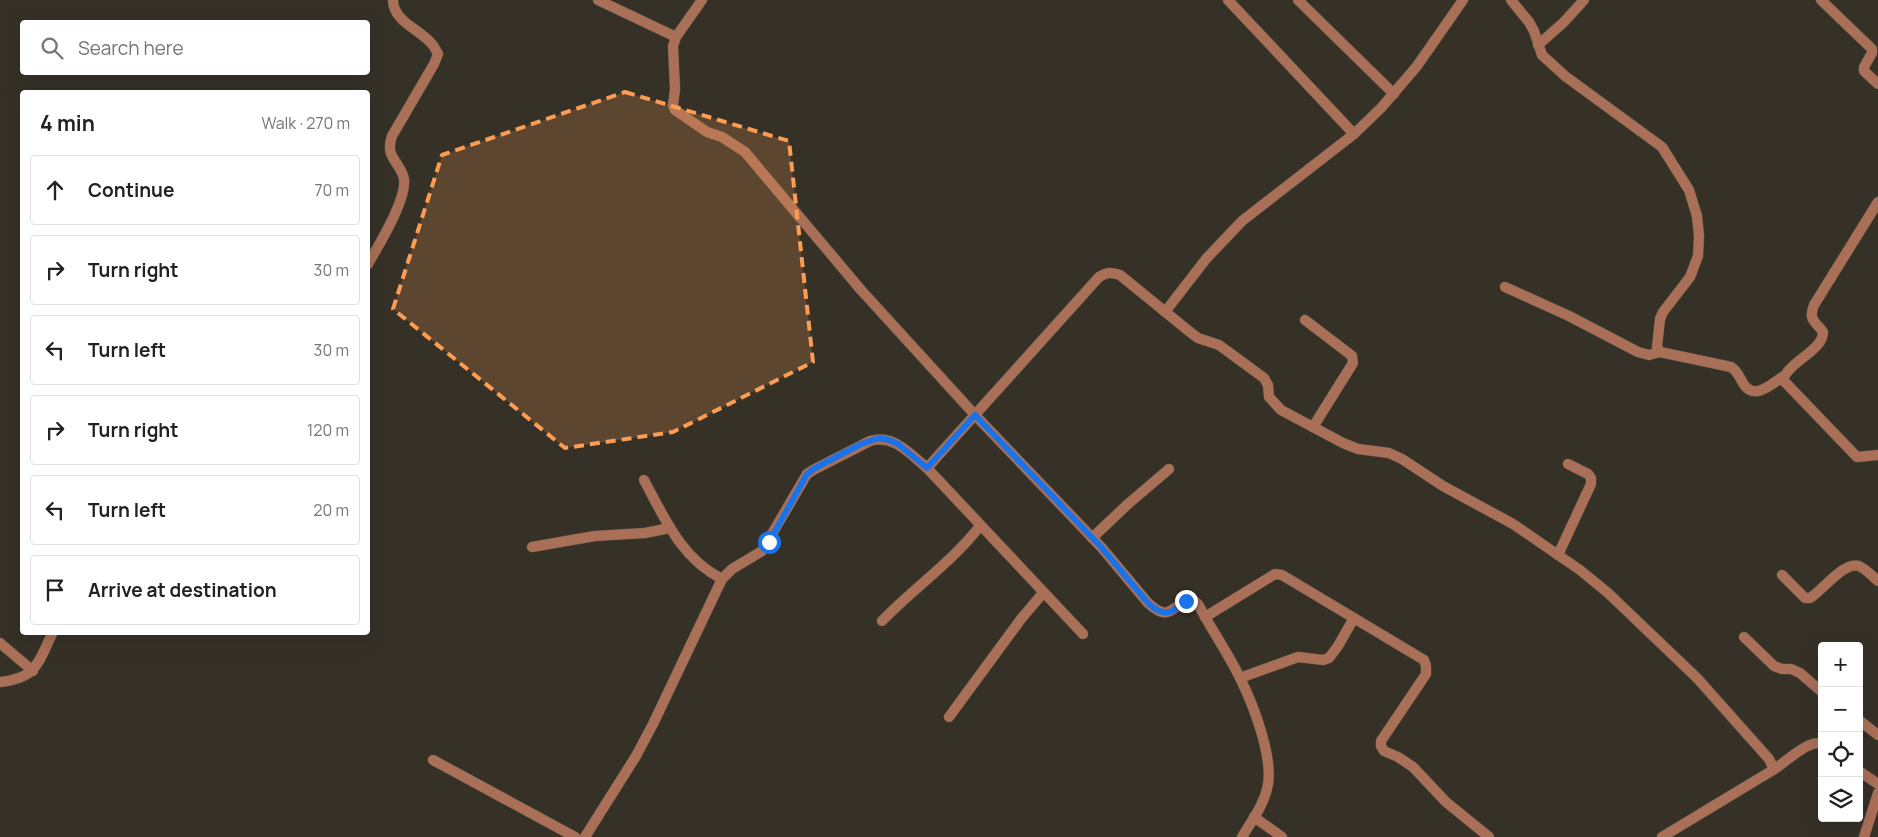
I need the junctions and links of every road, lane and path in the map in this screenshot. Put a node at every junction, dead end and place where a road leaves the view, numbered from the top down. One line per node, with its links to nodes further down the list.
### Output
1 (393, 0): 16 (street)
2 (598, 0): 10 (street)
3 (702, 0): 10 (street)
4 (1228, 0): 14 (street)
5 (1298, 0): 13 (street)
6 (1463, 0): 13 (street)
7 (1511, 0): 11 (street)
8 (1584, 0): 11 (street)
9 (1821, 0): 12 (street)
10 (676, 37): 22 (street)
11 (1538, 44): 20 (street)
12 (1878, 84)
13 (1394, 94): 14 (street)
14 (1354, 134): 18 (street)
15 (1878, 202): 21 (street)
16 (370, 260)
17 (1504, 287): 20 (street)
18 (1165, 312): 22 (street); 23 (street)
19 (1305, 320): 23 (street)
20 (1660, 352): 21 (street)
21 (1784, 376): 24 (street)
22 (975, 415): 26 (street); 31 (street)
23 (1313, 427): 33 (street)
24 (1878, 455)
25 (1568, 464): 33 (street)
26 (927, 468): 29 (street); 35 (street)
27 (1169, 469): 31 (street)
28 (644, 480): 30 (street)
29 (980, 526): 37 (street); 40 (street)
30 (670, 528): 32 (street); 35 (street)
31 (1092, 538): 38 (street)
32 (532, 547)
33 (1558, 554): 54 (street)
34 (1782, 575): 36 (street)
35 (722, 580): 60 (street)
36 (1878, 581)
37 (1043, 593): 41 (street); 49 (street)
38 (1205, 617): 39 (street); 46 (street)
39 (1354, 618): 46 (street); 63 (street)
40 (882, 621)
41 (1083, 634)
42 (51, 635): 45 (street)
43 (1744, 637): 48 (street)
44 (0, 643): 45 (street)
45 (33, 671): 47 (street)
46 (1240, 678): 58 (street)
47 (0, 682)
48 (1818, 689)
49 (949, 717)
50 (1863, 723): 51 (street)
51 (1878, 735)
52 (1818, 742): 54 (street)
53 (433, 760): 59 (street)
54 (1773, 770): 64 (street)
55 (1863, 774): 56 (street)
56 (1878, 784)
57 (1878, 793): 65 (street)
58 (1254, 817): 61 (street); 62 (street)
59 (575, 837)
60 (585, 837)
61 (1242, 837)
62 (1282, 837)
63 (1489, 837)
64 (1662, 837)
65 (1864, 837)

